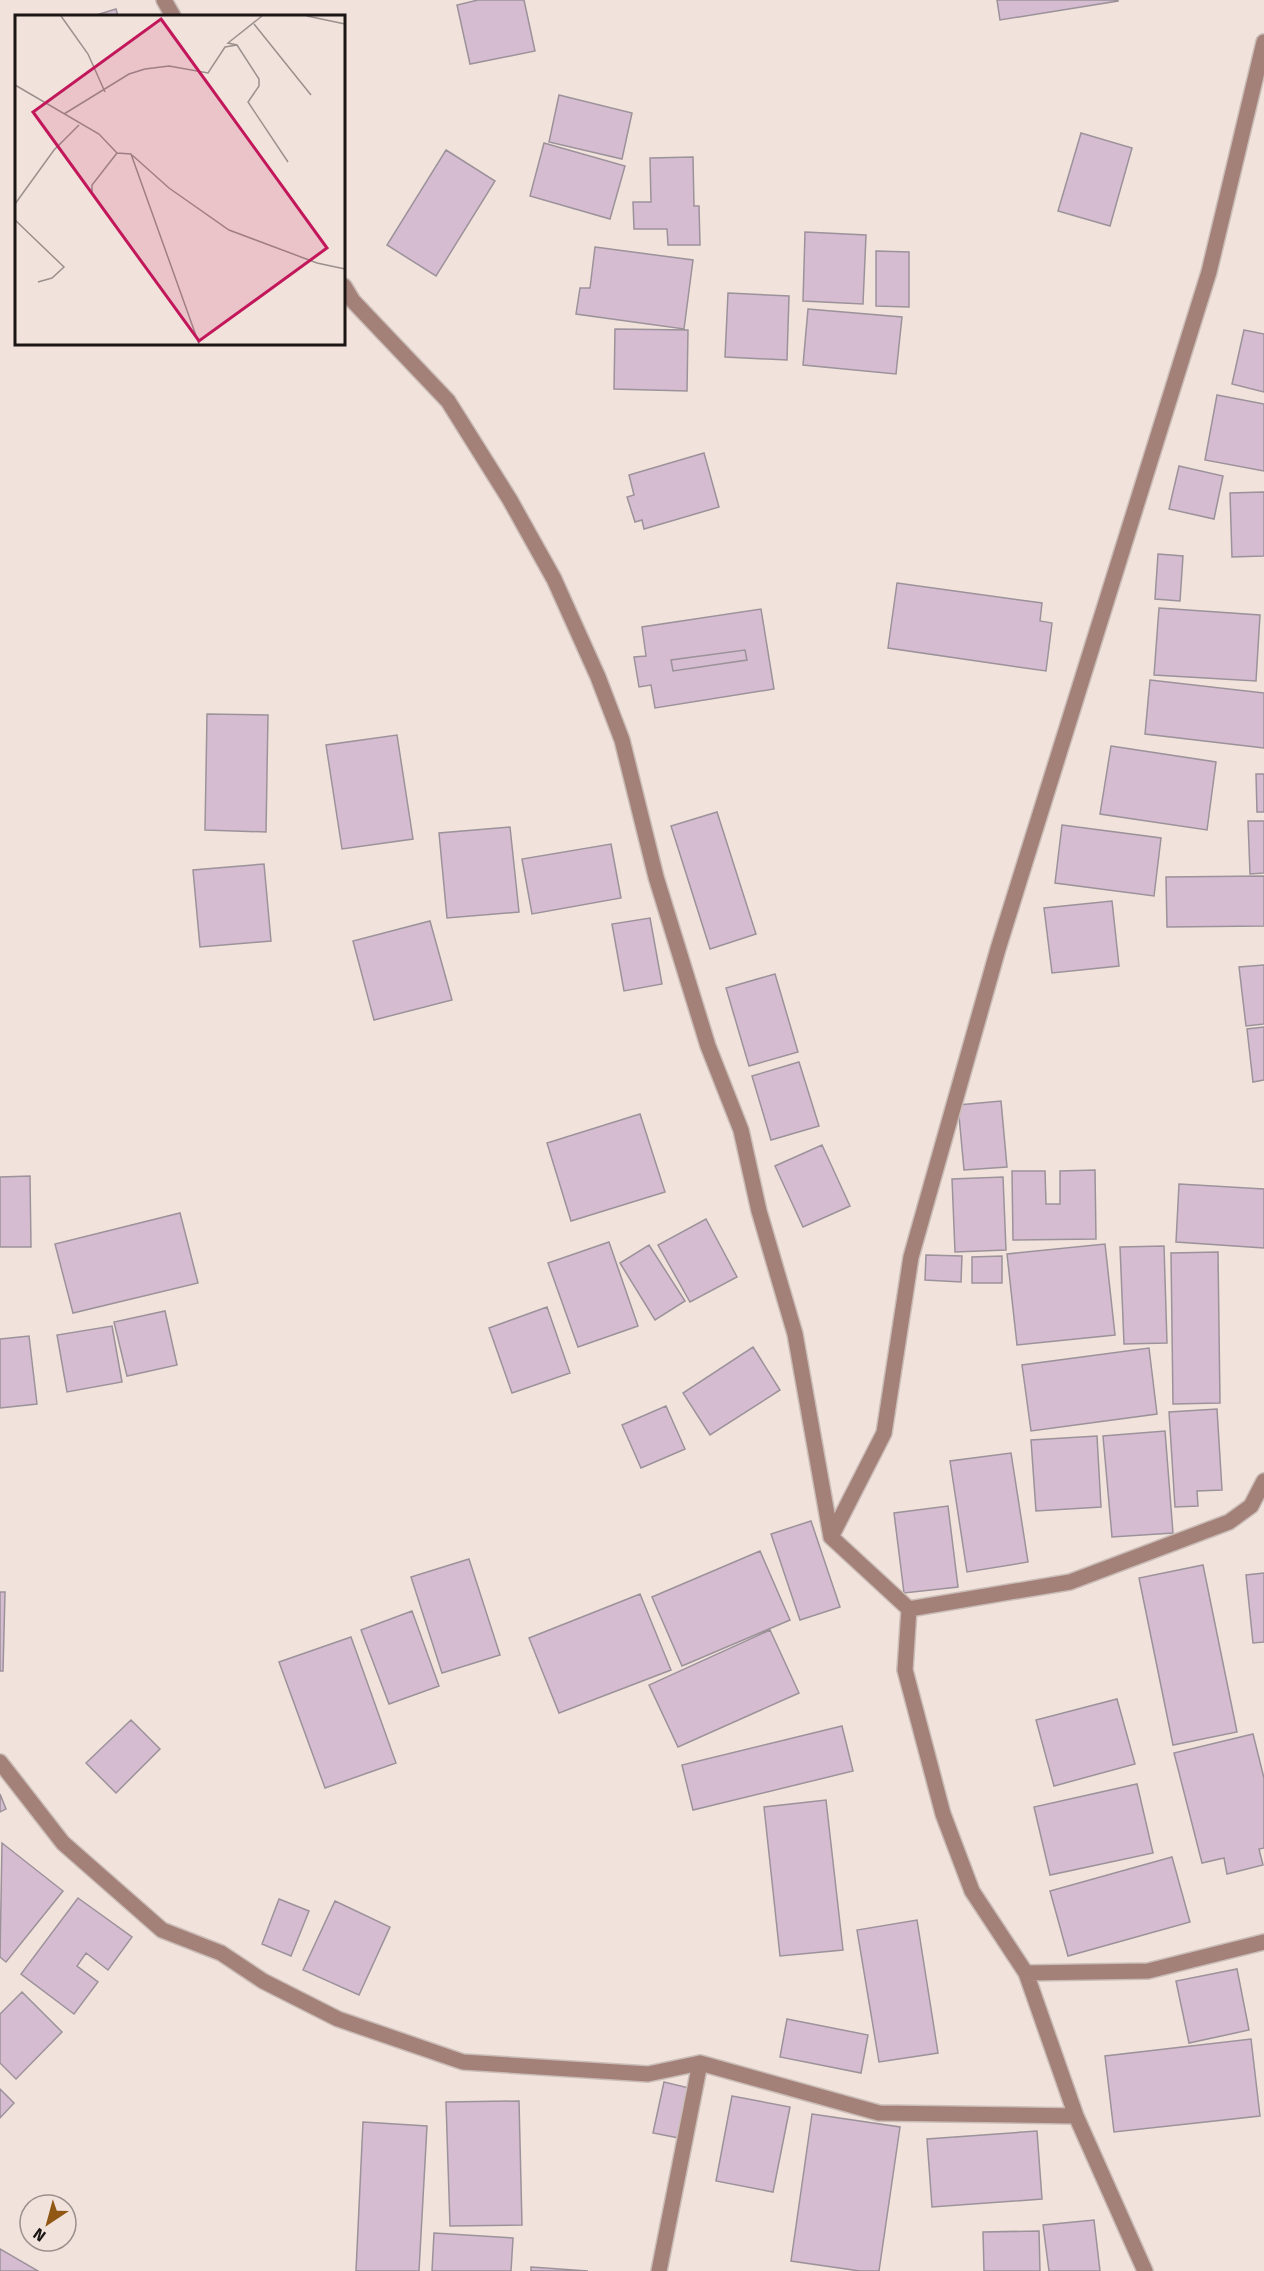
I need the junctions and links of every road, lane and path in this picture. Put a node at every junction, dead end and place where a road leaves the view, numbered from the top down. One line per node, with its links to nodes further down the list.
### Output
1 (164, 0): 2 (street)
2 (172, 15)
3 (1264, 42): 6 (street)
4 (345, 288): 6 (street)
5 (1264, 1481): 7 (street)
6 (831, 1538): 7 (street)
7 (909, 1609): 10 (street)
8 (0, 1762): 11 (street)
9 (1264, 1942): 10 (street)
10 (1026, 1973): 12 (street)
11 (700, 2063): 12 (street); 13 (street)
12 (1076, 2116): 14 (street)
13 (660, 2271)
14 (1145, 2271)

